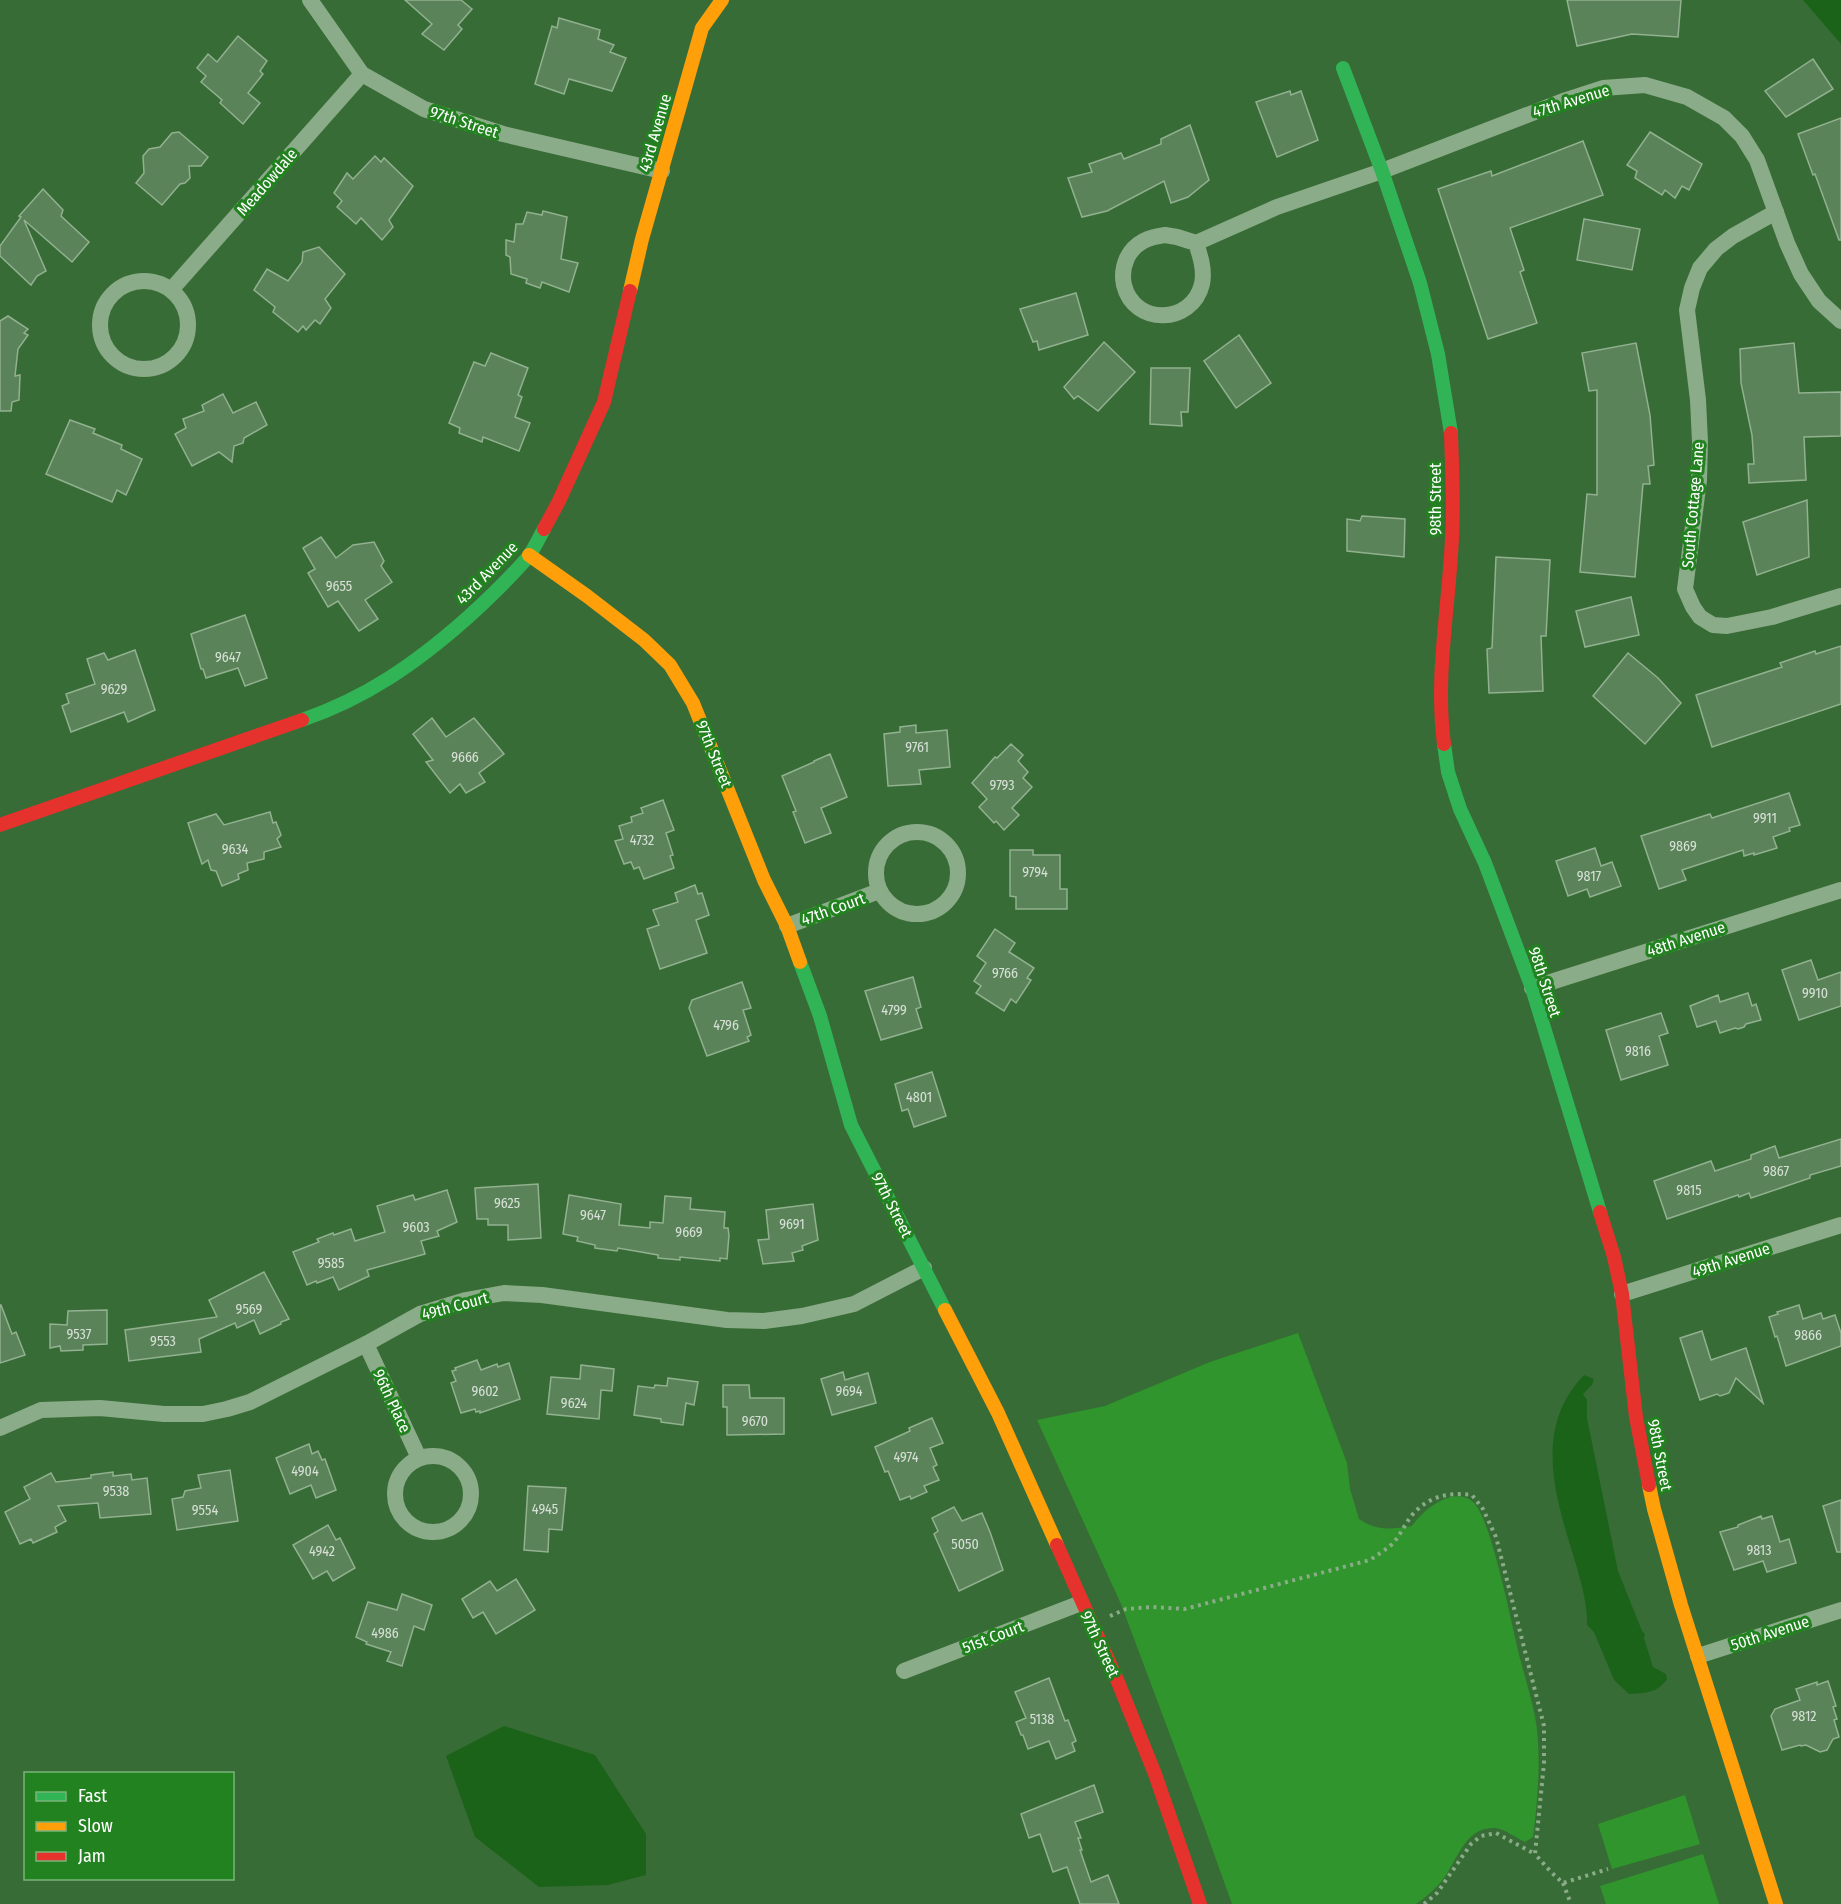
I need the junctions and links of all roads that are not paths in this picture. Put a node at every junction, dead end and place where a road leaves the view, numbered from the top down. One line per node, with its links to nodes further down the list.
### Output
1 (310, 0): 4 (street, 97th Street)
2 (722, 0): 5 (street, 43rd Avenue)
3 (1343, 68): 6 (street, 98th Street)
4 (362, 74): 5 (street, 97th Street); 9 (street, Meadowdale)
5 (662, 171): 11 (street, 43rd Avenue)
6 (1382, 171): 7 (street, 47th Avenue); 8 (street, 47th Avenue); 17 (street, 98th Street)
7 (1776, 212): 10 (street, 47th Avenue); 12 (street, South Cottage Lane)
8 (1196, 243): 8 (street)
9 (171, 290): 9 (street)
10 (1841, 321)
11 (529, 555): 13 (street, 43rd Avenue); 16 (street, 97th Street)
12 (1841, 596)
13 (0, 825)
14 (1841, 890): 17 (street, 48th Avenue)
15 (879, 891): 15 (street, 47th Court); 16 (street, 47th Court)
16 (787, 926): 19 (street, 97th Street)
17 (1532, 988): 20 (street, 98th Street)
18 (1841, 1225): 20 (street, 49th Avenue)
19 (924, 1268): 21 (street, 49th Court); 24 (street, 97th Street)
20 (1622, 1294): 26 (street, 98th Street)
21 (366, 1344): 22 (street, 49th Court); 23 (street, 96th Place)
22 (0, 1428)
23 (419, 1458): 23 (street)
24 (1082, 1603): 27 (street, 51st Court); 28 (street, 97th Street)
25 (1841, 1610): 26 (street, 50th Avenue)
26 (1698, 1656): 29 (street, 98th Street)
27 (904, 1671)
28 (1200, 1904)
29 (1776, 1904)

